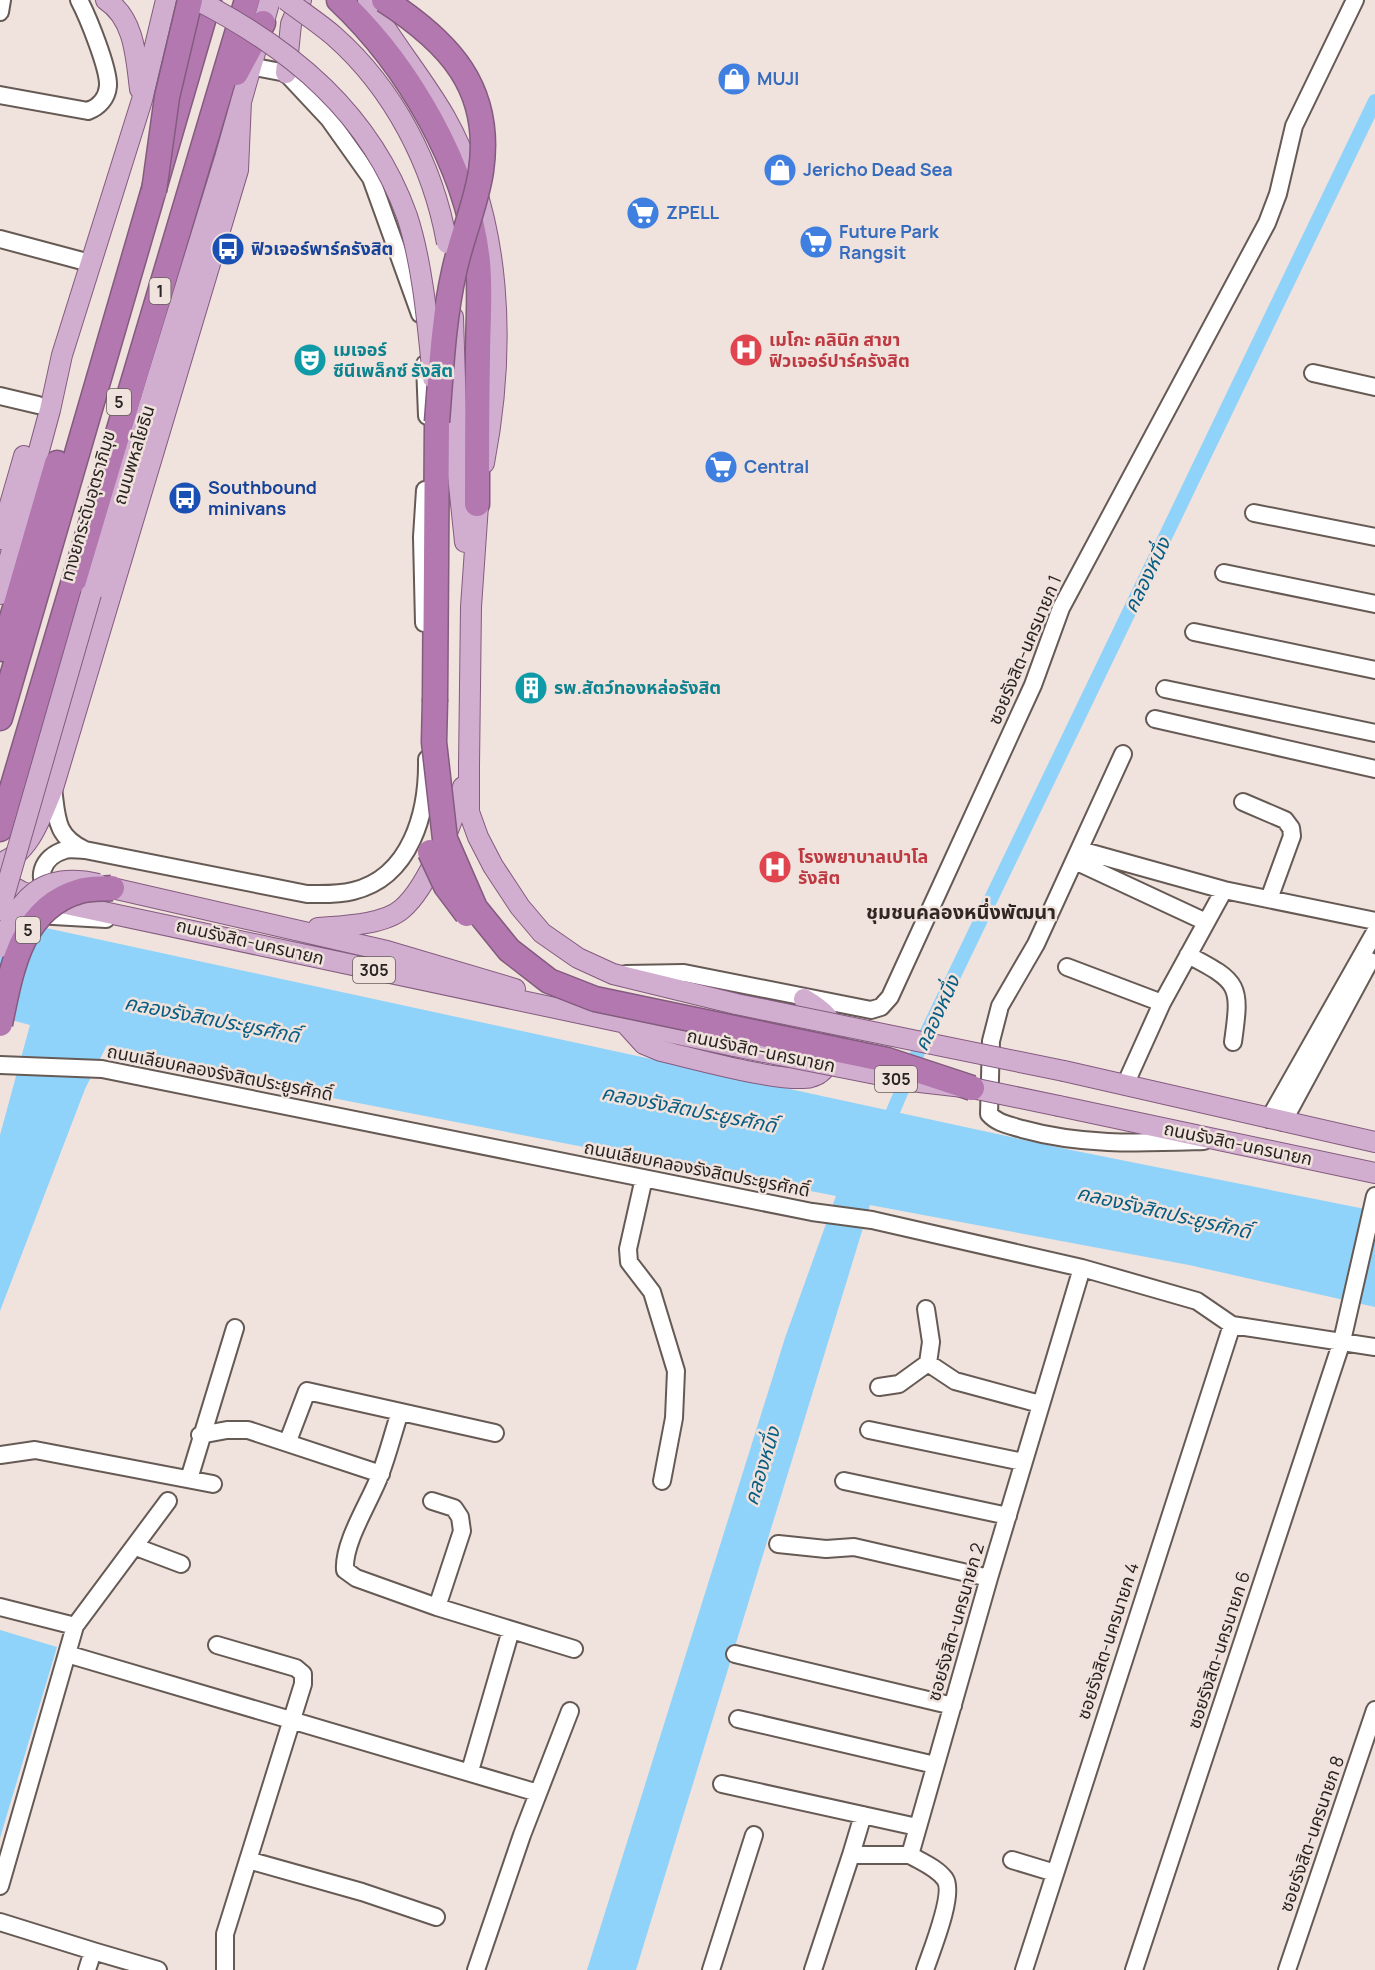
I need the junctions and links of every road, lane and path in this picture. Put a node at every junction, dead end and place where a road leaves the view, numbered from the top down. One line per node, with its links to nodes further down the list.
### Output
1 (2, 0): 17 (street)
2 (79, 0): 21 (street)
3 (106, 0): 22 (main road)
4 (166, 0): 22 (main road)
5 (190, 0): 25 (highway, bridge)
6 (197, 0): 34 (main road, bridge); 41 (highway)
7 (209, 0): 25 (highway, ทางยกระดับอุตราภิมุข / 5, bridge)
8 (237, 0): 59 (highway, ทางยกระดับอุตราภิมุข / 5)
9 (247, 0): 24 (highway, ถนนพหลโยธิน / 1)
10 (270, 0): 18 (main road, ถนนพหลโยธิน / 1)
11 (286, 0): 46 (main road, bridge)
12 (302, 0): 20 (main road)
13 (339, 0): 37 (highway)
14 (368, 0): 37 (main road)
15 (384, 0): 34 (highway, bridge)
16 (1355, 0): 83 (street, ซอยรังสิต-นครนายก 1)
17 (0, 12)
18 (263, 23): 19 (main road, ถนนพหลโยธิน / 1); 24 (highway)
19 (250, 66): 20 (street); 23 (main road, ถนนพหลโยธิน / 1)
20 (286, 73): 61 (street)
21 (0, 95)
22 (142, 100): 27 (main road)
23 (241, 101): 28 (main road); 36 (main road, ถนนพหลโยธิน / 1)
24 (213, 116): 43 (highway, ถนนพหลโยธิน / 1)
25 (154, 191): 51 (highway, ทางยกระดับอุตราภิมุข / 5)
26 (0, 239): 27 (street)
27 (90, 262): 29 (main road)
28 (183, 353): 36 (main road); 57 (main road)
29 (62, 355): 33 (main road); 41 (main road)
30 (1313, 373): 31 (street)
31 (1375, 387)
32 (0, 396): 33 (street)
33 (38, 405): 35 (main road)
34 (437, 422): 76 (highway, bridge)
35 (6, 497): 40 (main road)
36 (120, 501): 43 (main road, ถนนพหลโยธิน / 1)
37 (477, 504): 46 (main road)
38 (1254, 513): 39 (street)
39 (1375, 537)
40 (0, 538)
41 (17, 567): 44 (main road); 48 (highway)
42 (1224, 573): 45 (street)
43 (82, 589): 60 (highway, ถนนพหลโยธิน / 1); 70 (main road, ถนนพหลโยธิน / 1, bridge)
44 (0, 594)
45 (1375, 604)
46 (471, 607): 55 (main road)
47 (1194, 632): 49 (street)
48 (0, 660)
49 (1375, 670)
50 (1165, 689): 53 (street)
51 (0, 718)
52 (1155, 719): 56 (street)
53 (1375, 733)
54 (1123, 754): 63 (street)
55 (469, 766): 74 (main road); 81 (main road, ถนนรังสิต-นครนายก)
56 (1375, 769)
57 (53, 788): 61 (street); 64 (main road)
58 (1243, 802): 68 (street)
59 (0, 804)
60 (0, 829)
61 (85, 850): 69 (street)
62 (430, 852): 76 (highway, bridge)
63 (1078, 855): 67 (street); 73 (street); 93 (street)
64 (0, 862)
65 (0, 880): 69 (main road, ถนนรังสิต-นครนายก)
66 (112, 888): 74 (main road); 77 (main road, bridge); 87 (highway, 5, bridge)
67 (1224, 890): 68 (street); 73 (street)
68 (1269, 899): 72 (street)
69 (66, 904): 71 (main road, ถนนรังสิต-นครนายก)
70 (0, 908): 71 (street)
71 (149, 920): 85 (main road, ถนนรังสิต-นครนายก / 305)
72 (1375, 921)
73 (1206, 922): 79 (street)
74 (297, 928): 85 (main road)
75 (1375, 932): 82 (street)
76 (504, 944): 91 (highway, bridge)
77 (0, 947)
78 (1375, 952): 82 (street)
79 (1188, 955): 84 (street); 88 (street)
80 (1067, 967): 84 (street)
81 (613, 974): 83 (street, ซอยรังสิต-นครนายก 1); 90 (main road, ถนนรังสิต-นครนายก / 305, bridge)
82 (1347, 991): 92 (street)
83 (804, 999): 86 (main road)
84 (1162, 1003): 90 (street)
85 (600, 1018): 86 (main road, ถนนรังสิต-นครนายก / 305)
86 (625, 1023): 91 (main road, ถนนรังสิต-นครนายก / 305, bridge)
87 (0, 1024)
88 (1233, 1042)
89 (5, 1065): 96 (street, ถนนเลียบคลองรังสิตประยูรศักดิ์)
90 (1125, 1085): 92 (main road, ถนนรังสิต-นครนายก / 305)
91 (972, 1088): 93 (main road, ถนนรังสิต-นครนายก / 305, bridge)
92 (1276, 1120): 94 (main road, ถนนรังสิต-นครนายก / 305)
93 (1223, 1141): 95 (main road, ถนนรังสิต-นครนายก / 305)
94 (1375, 1142)
95 (1375, 1173)
96 (644, 1178): 98 (street, ถนนเลียบคลองรังสิตประยูรศักดิ์); 116 (street)
97 (1375, 1198): 102 (street, ซอยรังสิต-นครนายก 6)
98 (1082, 1268): 100 (street, ถนนเลียบคลองรังสิตประยูรศักดิ์); 106 (street, ซอยรังสิต-นครนายก 2)
99 (926, 1309): 104 (street)
100 (1232, 1325): 102 (street, ถนนเลียบคลองรังสิตประยูรศักดิ์); 150 (street, ซอยรังสิต-นครนายก 4)
101 (235, 1328): 110 (street)
102 (1342, 1341): 103 (street, ถนนเลียบคลองรังสิตประยูรศักดิ์); 163 (street, ซอยรังสิต-นครนายก 6)
103 (1375, 1347)
104 (928, 1364): 105 (street); 106 (street)
105 (879, 1388)
106 (1040, 1404): 113 (street, ซอยรังสิต-นครนายก 2)
107 (400, 1412): 109 (street); 111 (street); 114 (street)
108 (869, 1430): 113 (street)
109 (495, 1433)
110 (200, 1435): 111 (street); 115 (street)
111 (288, 1442): 114 (street)
112 (0, 1455): 115 (street)
113 (1023, 1462): 121 (street, ซอยรังสิต-นครนายก 2)
114 (381, 1474): 127 (street)
115 (189, 1479): 118 (street)
116 (662, 1481)
117 (844, 1481): 121 (street)
118 (213, 1484)
119 (168, 1501): 123 (street)
120 (432, 1501): 127 (street)
121 (1008, 1516): 125 (street, ซอยรังสิต-นครนายก 2)
122 (778, 1544): 125 (street)
123 (136, 1547): 124 (street); 128 (street)
124 (182, 1564)
125 (989, 1578): 134 (street, ซอยรังสิต-นครนายก 2)
126 (0, 1607): 128 (street)
127 (437, 1607): 129 (street)
128 (75, 1626): 132 (street)
129 (511, 1630): 131 (street); 140 (street)
130 (217, 1645): 137 (street)
131 (574, 1649)
132 (67, 1654): 137 (street); 151 (street)
133 (735, 1654): 134 (street)
134 (953, 1706): 139 (street, ซอยรังสิต-นครนายก 2)
135 (1375, 1710): 164 (street, ซอยรังสิต-นครนายก 8)
136 (570, 1711): 142 (street)
137 (291, 1719): 140 (street); 148 (street)
138 (738, 1719): 139 (street)
139 (935, 1765): 144 (street, ซอยรังสิต-นครนายก 2)
140 (470, 1771): 142 (street)
141 (722, 1784): 143 (street)
142 (538, 1793): 158 (street)
143 (863, 1815): 144 (street); 146 (street)
144 (917, 1827): 147 (street, ซอยรังสิต-นครนายก 2)
145 (754, 1835): 159 (street)
146 (851, 1855): 147 (street); 160 (street)
147 (910, 1855): 161 (street)
148 (248, 1860): 152 (street); 157 (street)
149 (1012, 1860): 150 (street)
150 (1055, 1873): 162 (street, ซอยรังสิต-นครนายก 4)
151 (0, 1886)
152 (436, 1917)
153 (0, 1922): 154 (street)
154 (93, 1951): 155 (street); 156 (street)
155 (87, 1970)
156 (158, 1970)
157 (225, 1970)
158 (476, 1970)
159 (711, 1970)
160 (813, 1970)
161 (925, 1970)
162 (1024, 1970)
163 (1134, 1970)
164 (1287, 1970)

